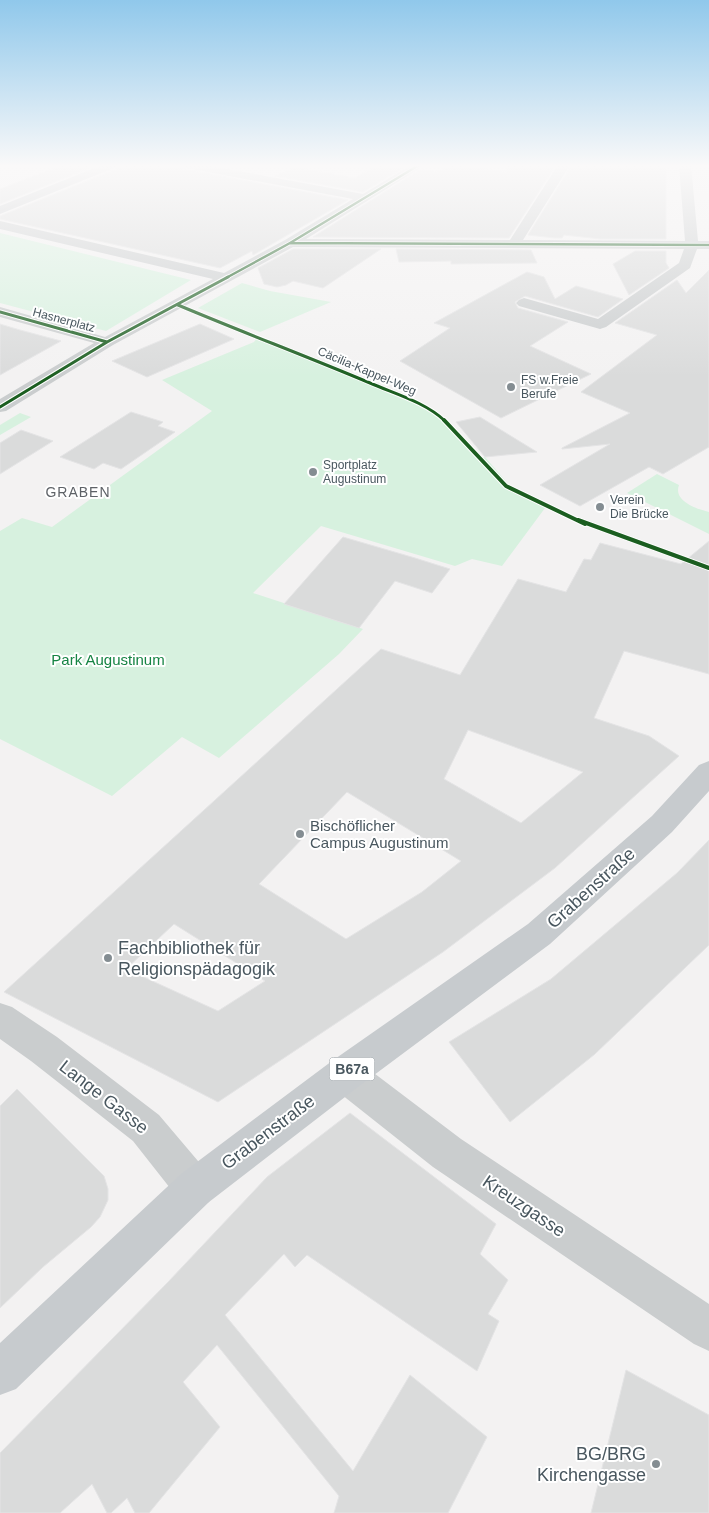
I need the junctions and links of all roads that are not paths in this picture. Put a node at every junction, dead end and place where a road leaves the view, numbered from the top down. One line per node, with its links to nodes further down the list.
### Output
1 (46, 236): 9 (street)
2 (302, 236): 5 (street, Hasnerplatz)
3 (519, 236): 6 (street)
4 (691, 236): 7 (street)
5 (290, 243): 6 (street); 9 (street, Hasnerplatz)
6 (513, 245): 7 (street)
7 (692, 245): 8 (street); 10 (street)
8 (709, 245)
9 (228, 278): 12 (street, Hasnerplatz)
10 (524, 303)
11 (0, 312): 12 (street, Hasnerplatz)
12 (107, 342): 13 (street)
13 (0, 407)
14 (709, 772): 16 (main road, Grabenstraße / B67a)
15 (0, 1019): 17 (street, Lange Gasse)
16 (346, 1074): 17 (main road, Grabenstraße / B67a); 18 (street, Kreuzgasse)
17 (195, 1188): 19 (main road, Grabenstraße / B67a)
18 (709, 1329)
19 (0, 1373)

